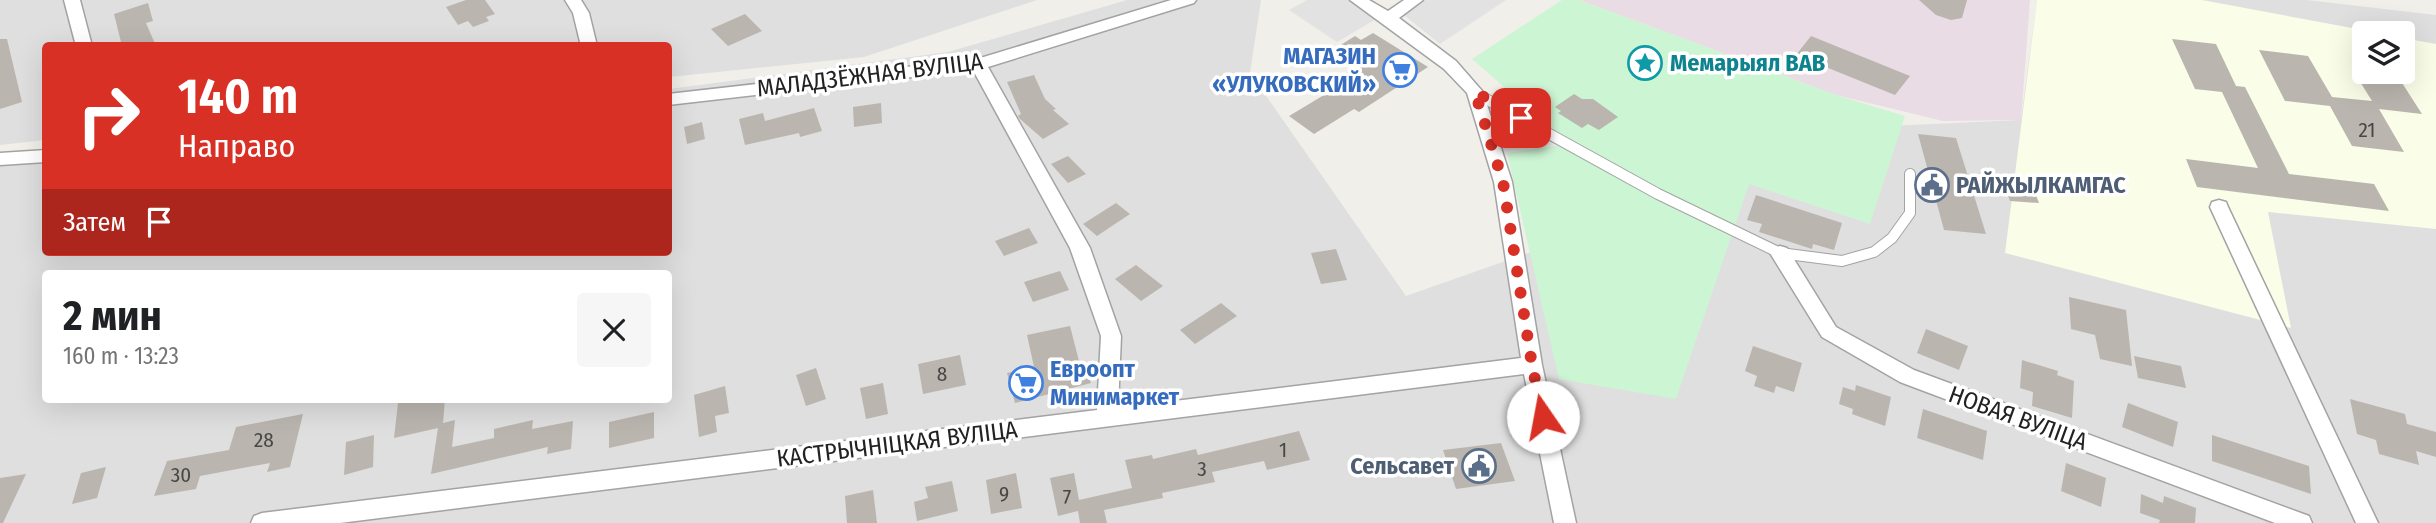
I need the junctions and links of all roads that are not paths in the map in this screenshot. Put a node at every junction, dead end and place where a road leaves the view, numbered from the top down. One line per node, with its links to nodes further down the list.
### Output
1 (72, 0): 7 (street)
2 (573, 0): 8 (street)
3 (1188, 0): 9 (street, МАЛАДЗЁЖНАЯ ВУЛІЦА)
4 (1358, 0): 6 (street)
5 (1415, 0): 6 (street)
6 (1388, 18): 10 (street)
7 (83, 42)
8 (588, 42)
9 (978, 64): 11 (street, МАЛАДЗЁЖНАЯ ВУЛІЦА); 18 (street)
10 (1475, 92): 16 (lane); 17 (street)
11 (672, 100)
12 (42, 155): 13 (street)
13 (0, 159)
14 (1910, 174): 16 (lane)
15 (2219, 207): 22 (street)
16 (1780, 253): 21 (street, НОВАЯ ВУЛІЦА)
17 (1532, 365): 18 (street, КАСТРЫЧНІЦКАЯ ВУЛІЦА); 20 (street)
18 (1107, 418): 19 (street, КАСТРЫЧНІЦКАЯ ВУЛІЦА)
19 (262, 523)
20 (1565, 523)
21 (2301, 523)
22 (2367, 523)

